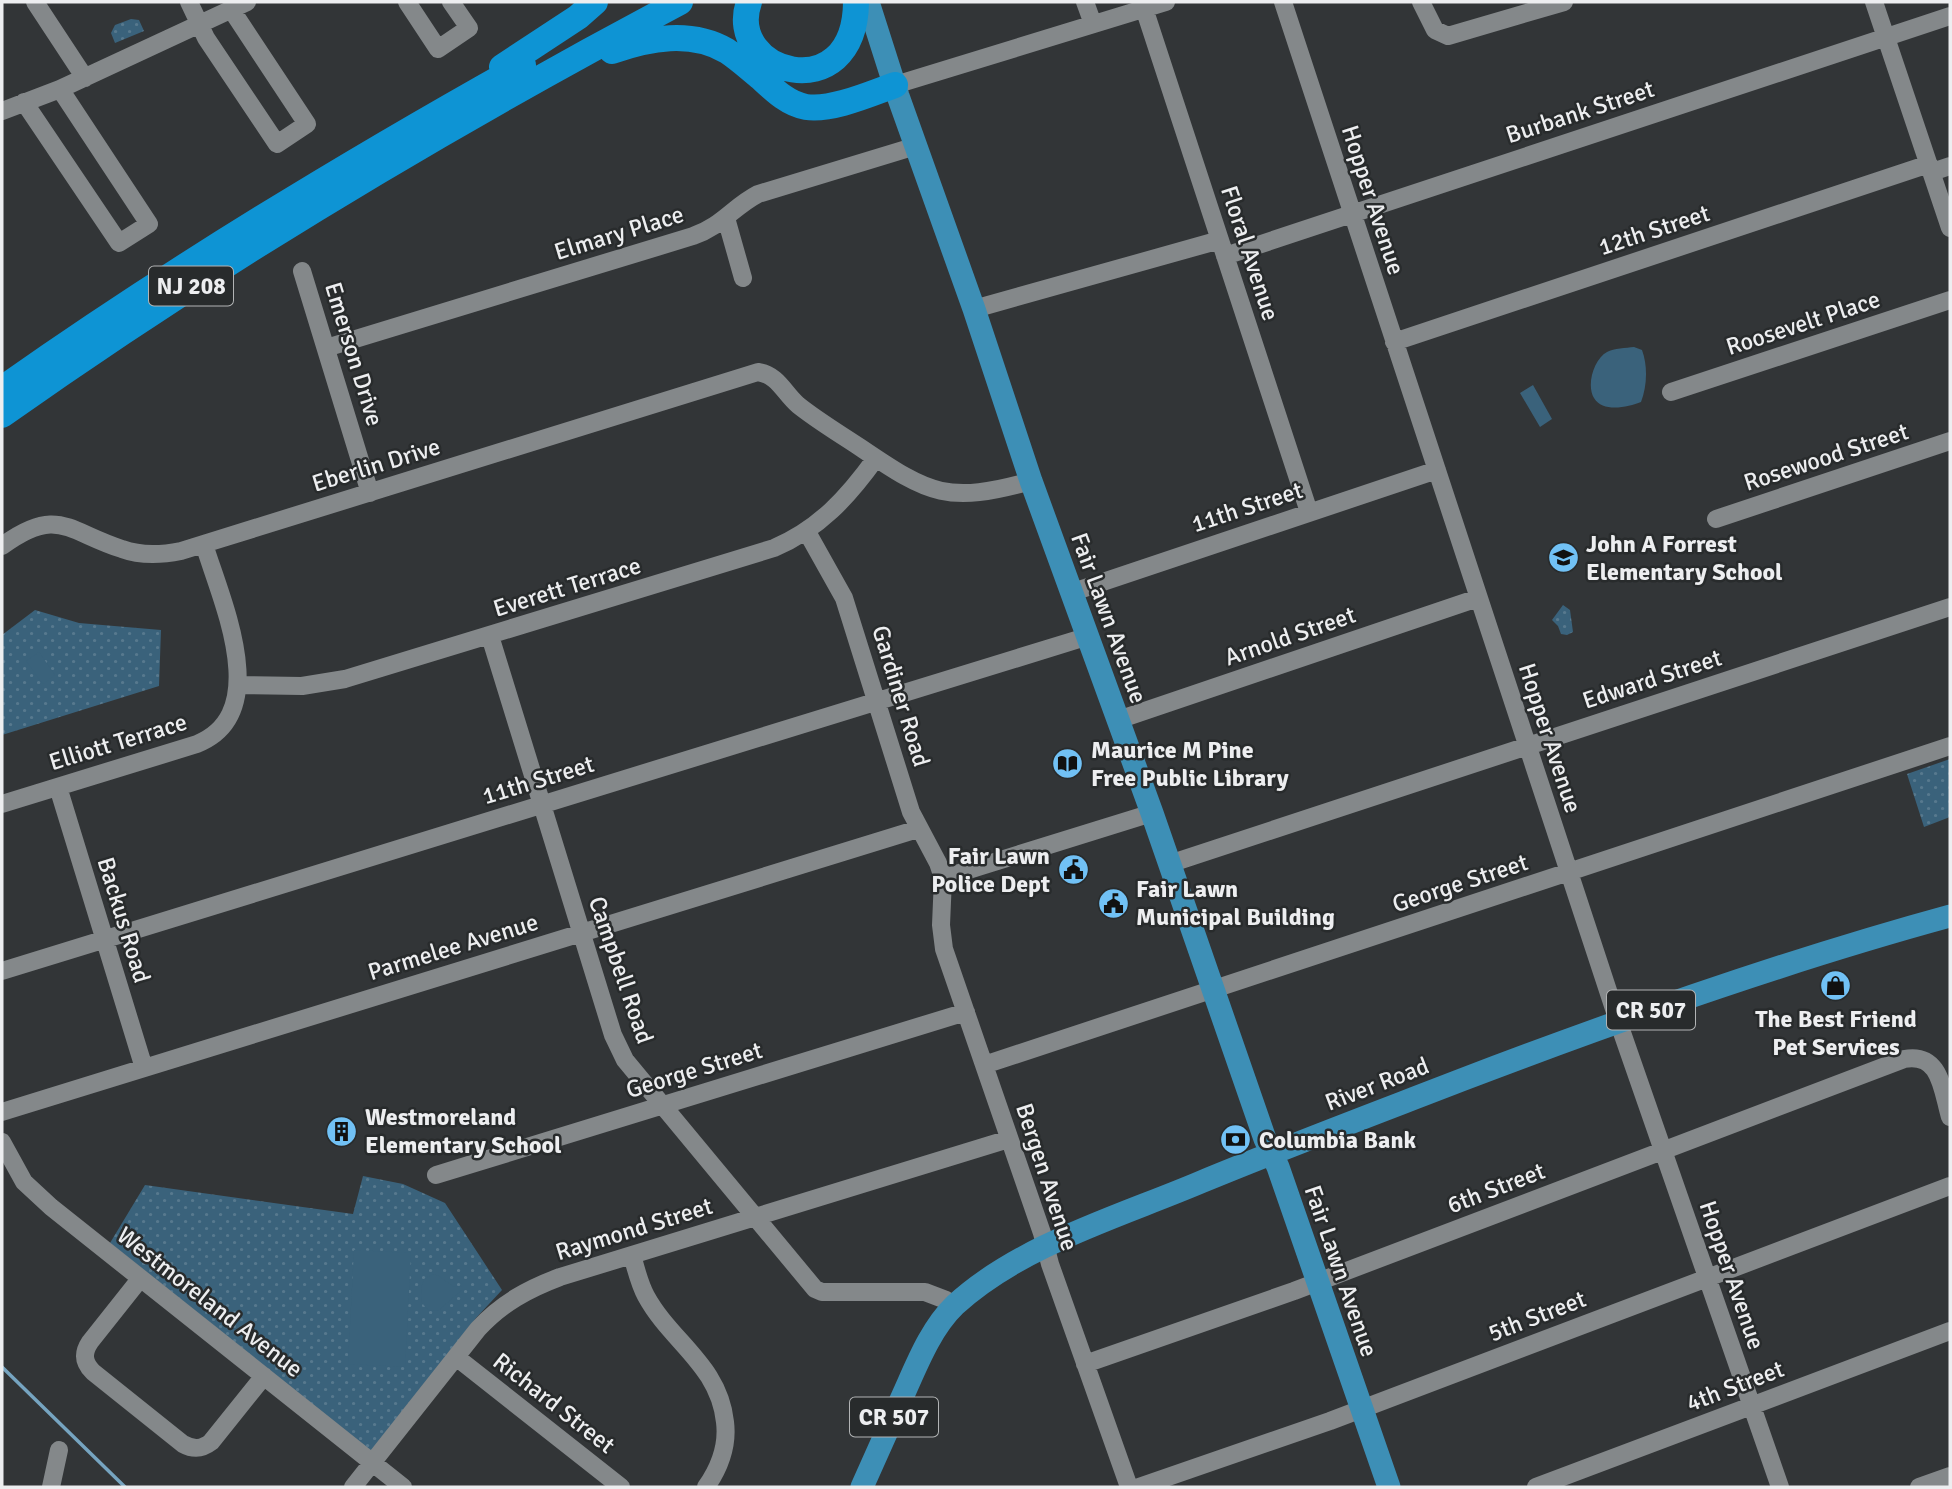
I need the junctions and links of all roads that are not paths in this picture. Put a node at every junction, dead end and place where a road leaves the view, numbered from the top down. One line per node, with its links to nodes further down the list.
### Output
1 (35, 2): 22 (street)
2 (189, 2): 20 (street)
3 (407, 2): 4 (street)
4 (451, 2)
5 (595, 2): 28 (highway)
6 (643, 2): 28 (highway, NJ 208)
7 (680, 2): 26 (highway, NJ 208)
8 (749, 2): 9 (highway)
9 (865, 2): 23 (main road, Fair Lawn Avenue)
10 (1085, 2): 19 (street)
11 (1166, 2): 17 (street)
12 (1283, 2): 32 (street, Hopper Avenue)
13 (1421, 2): 14 (street)
14 (1564, 2)
15 (1874, 2): 21 (street)
16 (239, 6): 20 (street); 20 (street)
17 (1144, 8): 19 (street); 35 (street, Floral Avenue)
18 (1950, 16): 21 (street, Burbank Street)
19 (1093, 24): 23 (street)
20 (198, 25): 22 (street)
21 (1887, 36): 31 (street); 32 (street, Burbank Street)
22 (85, 78): 24 (street)
23 (895, 85): 26 (highway); 29 (main road, Fair Lawn Avenue)
24 (60, 89): 25 (street); 25 (street)
25 (24, 102): 27 (street)
26 (492, 104): 44 (highway, NJ 208)
27 (2, 111)
28 (386, 143): 42 (highway, NJ 208)
29 (916, 146): 33 (street, Elmary Place); 39 (main road, Fair Lawn Avenue)
30 (1950, 166): 31 (street, 12th Street)
31 (1930, 168): 34 (street); 40 (street, 12th Street)
32 (1352, 214): 35 (street, Burbank Street); 40 (street, Hopper Avenue)
33 (726, 218): 37 (street); 41 (street, Elmary Place)
34 (1950, 228)
35 (1222, 248): 39 (street, Burbank Street); 50 (street, Floral Avenue)
36 (302, 271): 41 (street, Emerson Drive)
37 (743, 278)
38 (1950, 300): 43 (street, Roosevelt Place)
39 (974, 309): 48 (main road, Fair Lawn Avenue)
40 (1394, 342): 47 (street, Hopper Avenue)
41 (326, 348): 49 (street, Emerson Drive)
42 (2, 389)
43 (1671, 392)
44 (2, 415)
45 (1950, 442): 51 (street, Rosewood Street)
46 (876, 458): 48 (street); 49 (street, Eberlin Drive); 52 (street, Everett Terrace)
47 (1437, 471): 50 (street, 11th Street); 56 (street, Hopper Avenue)
48 (1031, 481): 55 (main road, Fair Lawn Avenue)
49 (370, 493): 53 (street, Eberlin Drive)
50 (1309, 512): 55 (street, 11th Street)
51 (1716, 519)
52 (807, 532): 58 (street, Everett Terrace); 61 (street, Gardiner Road)
53 (204, 544): 54 (street, Eberlin Drive); 60 (street, Elliott Terrace)
54 (2, 546)
55 (1073, 592): 59 (main road, Fair Lawn Avenue)
56 (1478, 598): 62 (street, Arnold Street); 63 (street, Hopper Avenue)
57 (1950, 607): 63 (street, Edward Street)
58 (491, 636): 60 (street, Everett Terrace); 67 (street, Campbell Road)
59 (1089, 636): 61 (street, 11th Street); 62 (main road, Fair Lawn Avenue)
60 (238, 685): 65 (street, Elliott Terrace)
61 (877, 701): 67 (street, 11th Street); 69 (street, Gardiner Road)
62 (1118, 720): 68 (main road, Fair Lawn Avenue)
63 (1527, 746): 70 (street, Edward Street); 71 (street, Hopper Avenue)
64 (1950, 747): 71 (street, George Street)
65 (58, 787): 66 (street, Elliott Terrace); 75 (street, Backus Road)
66 (2, 804)
67 (542, 804): 74 (street, Campbell Road); 75 (street, 11th Street)
68 (1152, 813): 70 (main road, Fair Lawn Avenue); 72 (street)
69 (918, 829): 72 (street, Gardiner Road); 74 (street, Parmelee Avenue)
70 (1170, 864): 77 (main road, Fair Lawn Avenue)
71 (1569, 873): 77 (street, George Street); 79 (street, Hopper Avenue)
72 (943, 878): 78 (street, Bergen Avenue)
73 (1950, 916): 79 (main road, River Road / CR 507)
74 (582, 933): 81 (street, Parmelee Avenue); 82 (street, Campbell Road)
75 (105, 939): 76 (street, 11th Street); 81 (street, Backus Road)
76 (2, 971)
77 (1213, 990): 80 (street, George Street); 88 (main road, Fair Lawn Avenue)
78 (966, 1012): 80 (street, Bergen Avenue); 82 (street, George Street)
79 (1618, 1021): 87 (street, Hopper Avenue); 88 (main road, River Road / CR 507)
80 (984, 1065): 85 (street, Bergen Avenue)
81 (144, 1068): 83 (street, Parmelee Avenue)
82 (662, 1105): 89 (street, George Street); 91 (street, Campbell Road)
83 (2, 1112)
84 (1950, 1117): 87 (street, 6th Street)
85 (1009, 1139): 91 (street, Raymond Street); 92 (street, Bergen Avenue)
86 (2, 1142): 95 (street, Westmoreland Avenue)
87 (1663, 1151): 94 (street, Hopper Avenue); 96 (street, 6th Street)
88 (1271, 1153): 92 (main road, River Road / CR 507); 96 (main road, Fair Lawn Avenue)
89 (436, 1175)
90 (1950, 1186): 94 (street, 5th Street)
91 (754, 1218): 93 (street, Raymond Street); 97 (street, Campbell Road)
92 (1045, 1248): 97 (main road, River Road / CR 507); 100 (street, Bergen Avenue)
93 (632, 1255): 99 (street, Raymond Street); 111 (street)
94 (1707, 1278): 102 (street, Hopper Avenue); 103 (street, 5th Street)
95 (140, 1279): 101 (street, Westmoreland Avenue); 101 (street)
96 (1317, 1281): 100 (street, 6th Street); 103 (main road, Fair Lawn Avenue)
97 (952, 1308): 112 (main road, River Road / CR 507)
98 (1950, 1331): 102 (street, 4th Street)
99 (456, 1357): 105 (street, Raymond Street); 110 (street, Richard Street)
100 (1085, 1364): 113 (street, Bergen Avenue)
101 (264, 1376): 105 (street, Westmoreland Avenue)
102 (1751, 1406): 116 (street, 4th Street); 117 (street, Hopper Avenue)
103 (1362, 1409): 114 (street, 5th Street); 115 (main road, Fair Lawn Avenue)
104 (59, 1450): 107 (street)
105 (373, 1463): 108 (street, Raymond Street); 109 (street, Westmoreland Avenue)
106 (1950, 1476): 118 (street)
107 (51, 1487)
108 (353, 1487)
109 (403, 1487)
110 (621, 1487)
111 (706, 1487)
112 (862, 1487)
113 (1129, 1487)
114 (1139, 1487)
115 (1389, 1487)
116 (1536, 1487)
117 (1780, 1487)
118 (1919, 1487)

